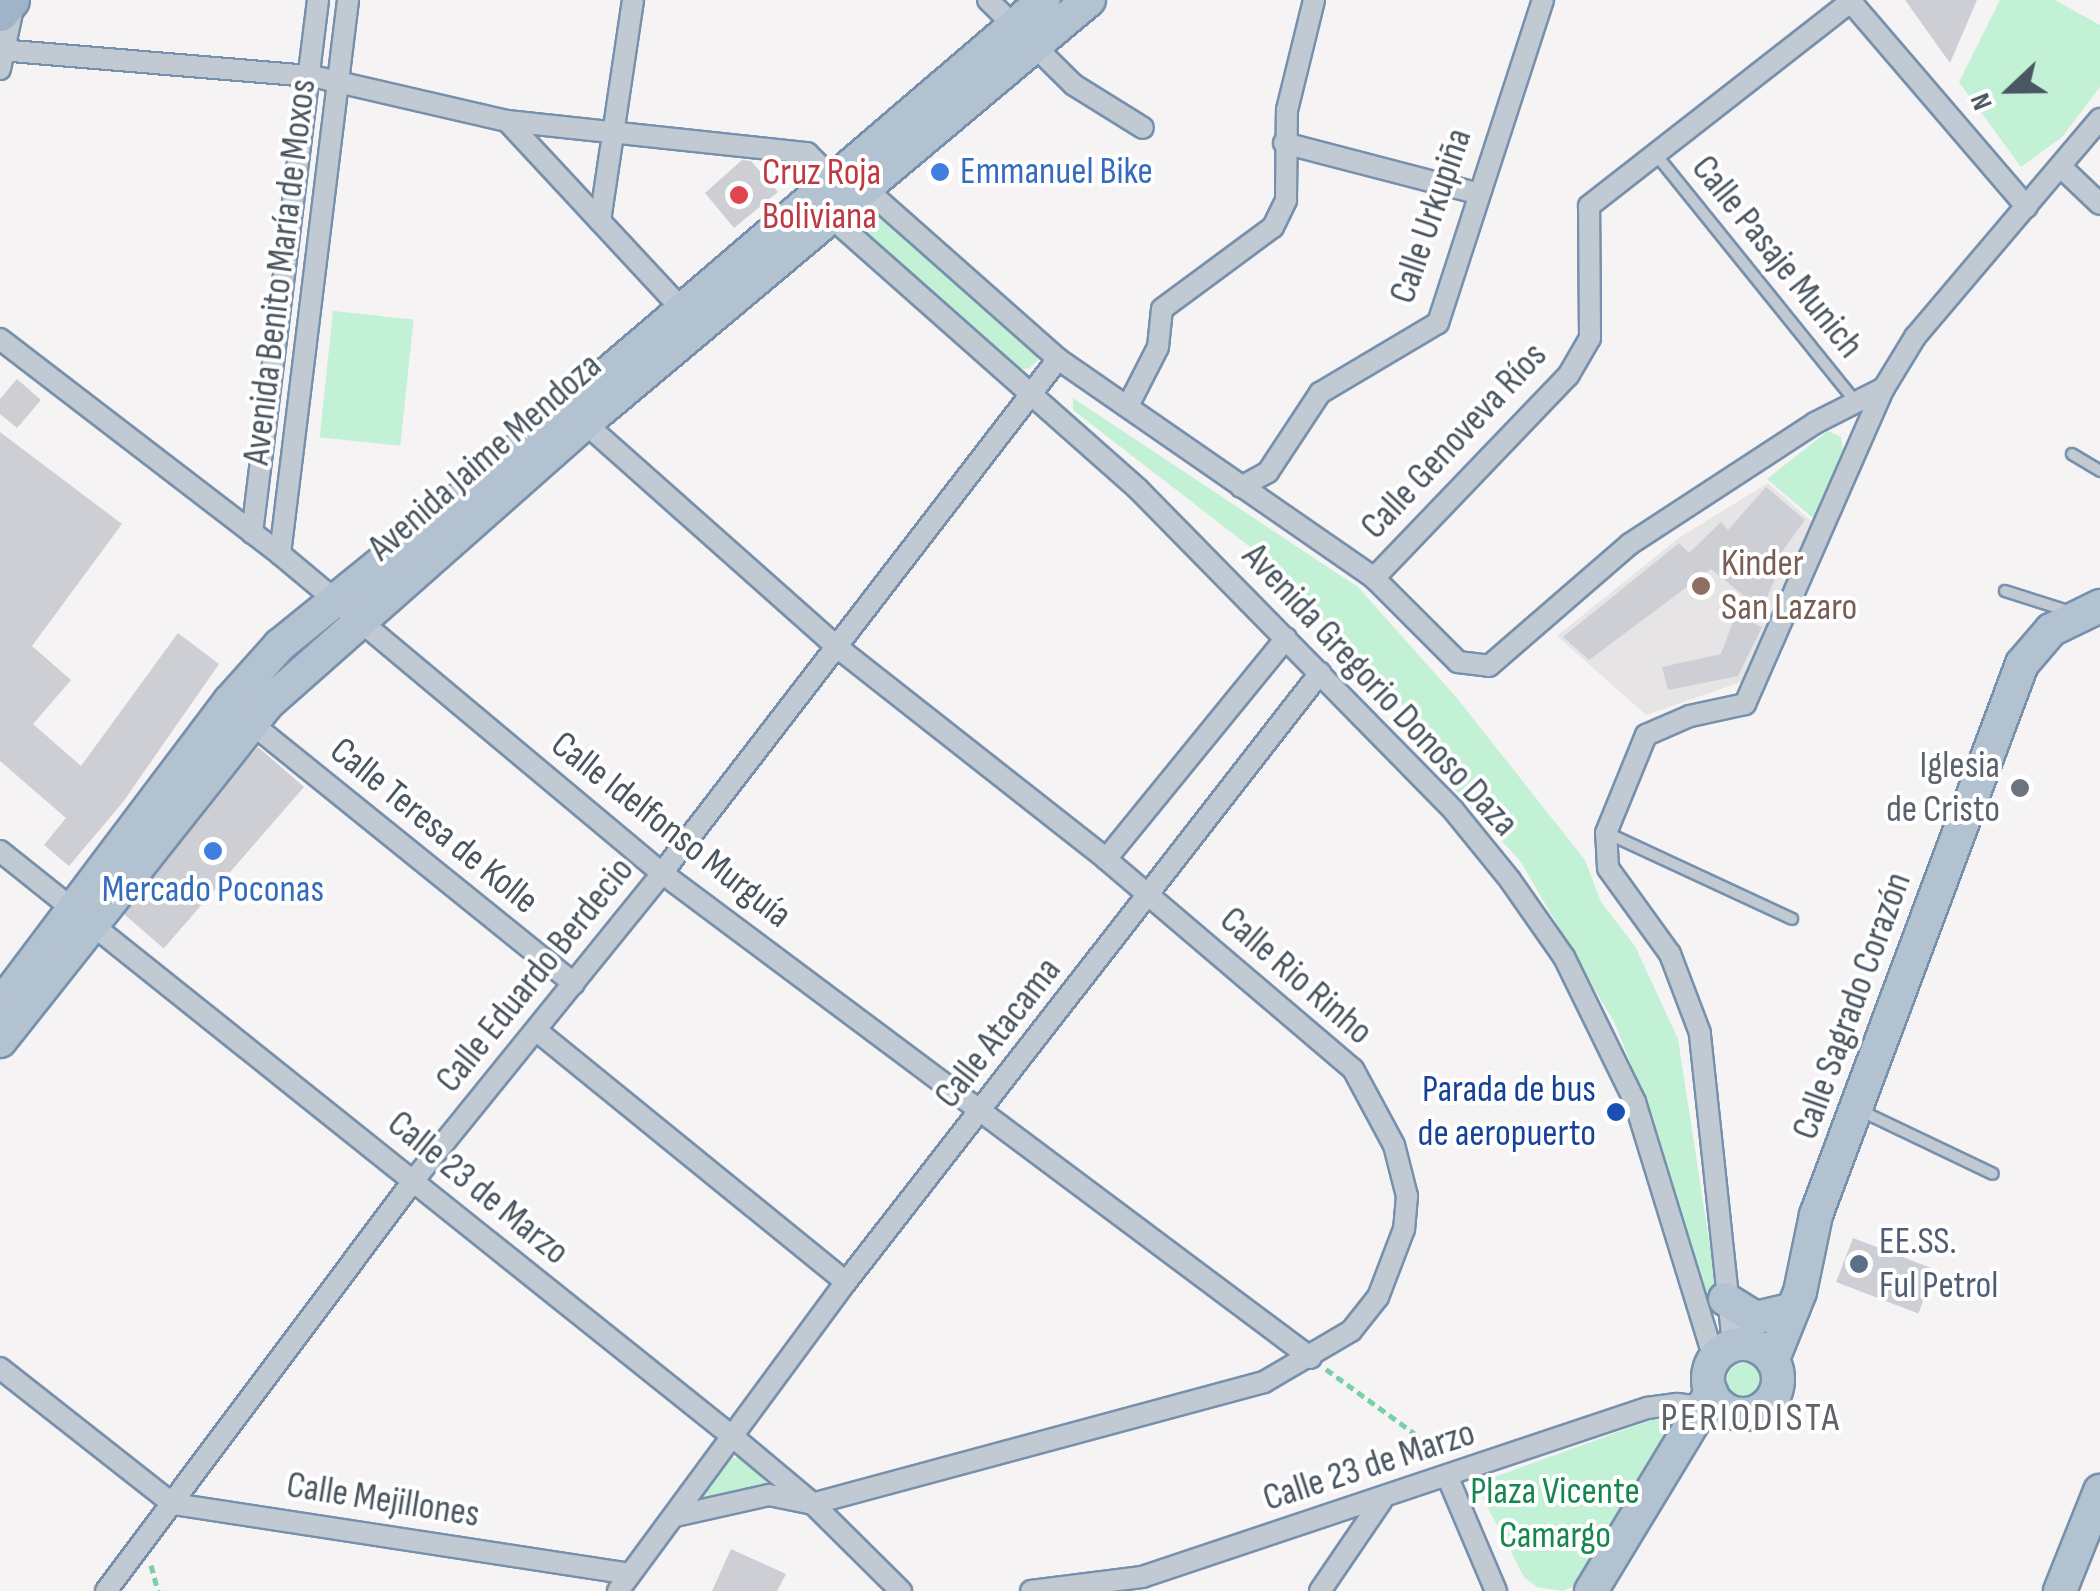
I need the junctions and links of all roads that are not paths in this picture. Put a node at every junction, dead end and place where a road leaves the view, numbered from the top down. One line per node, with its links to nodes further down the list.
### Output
1 (13, 0): 11 (highway); 13 (street)
2 (318, 0): 14 (street, Avenida Benito María de Moxos)
3 (348, 0): 15 (street, Avenida Benito María de Moxos)
4 (634, 0): 19 (street)
5 (988, 0): 12 (street)
6 (1044, 0): 12 (main road, Avenida Jaime Mendoza)
7 (1090, 0): 12 (main road, Avenida Jaime Mendoza)
8 (1314, 0): 20 (street)
9 (1543, 0): 24 (street, Calle Urkupiña)
10 (1852, 1): 21 (street, Calle Genoveva Ríos); 26 (street)
11 (0, 13)
12 (1022, 39): 18 (street); 23 (main road, Avenida Jaime Mendoza)
13 (1, 56): 14 (street)
14 (312, 76): 15 (street); 39 (street, Avenida Benito María de Moxos)
15 (340, 83): 17 (street); 40 (street, Avenida Benito María de Moxos)
16 (2100, 119): 22 (street)
17 (506, 121): 19 (street); 27 (street)
18 (1143, 128)
19 (615, 129): 23 (street); 27 (street)
20 (1284, 143): 24 (street); 34 (street)
21 (1654, 151): 33 (lane, Calle Pasaje Munich); 41 (street, Calle Genoveva Ríos)
22 (2062, 168): 25 (street); 26 (street)
23 (838, 191): 28 (main road, Avenida Jaime Mendoza); 30 (street, Avenida Gregorio Donoso Daza); 32 (street, Avenida Gregorio Donoso Daza)
24 (1476, 194): 38 (street, Calle Urkupiña)
25 (2100, 204)
26 (2027, 207): 31 (street)
27 (600, 221): 28 (street)
28 (690, 318): 35 (main road, Avenida Jaime Mendoza)
29 (0, 339): 39 (street, Calle Idelfonso Murguía)
30 (1058, 359): 32 (street, Calle Eduardo Berdecio); 34 (street, Avenida Gregorio Donoso Daza)
31 (1884, 388): 33 (street); 49 (street)
32 (1029, 397): 45 (street, Avenida Gregorio Donoso Daza); 46 (street, Calle Eduardo Berdecio)
33 (1854, 400): 41 (street, Avenida Gregorio Donoso Daza)
34 (1130, 404): 38 (street, Avenida Gregorio Donoso Daza)
35 (577, 415): 44 (main road, Avenida Jaime Mendoza); 46 (street, Calle Rio Rinho)
36 (2072, 454): 37 (lane)
37 (2100, 471)
38 (1241, 487): 41 (street, Avenida Gregorio Donoso Daza)
39 (252, 533): 40 (street, Calle Idelfonso Murguía)
40 (280, 554): 44 (street, Calle Idelfonso Murguía)
41 (1374, 578)
42 (2006, 591): 43 (lane)
43 (2089, 610): 60 (main road, Calle Sagrado Corazón)
44 (344, 611): 48 (main road, Avenida Jaime Mendoza); 52 (street, Calle Idelfonso Murguía); 54 (main road, Avenida Jaime Mendoza)
45 (1286, 638): 47 (street, Avenida Gregorio Donoso Daza); 51 (street)
46 (837, 647): 51 (street, Calle Rio Rinho); 52 (street, Calle Eduardo Berdecio)
47 (1320, 673): 53 (street, Calle Atacama); 67 (street, Avenida Gregorio Donoso Daza)
48 (251, 723): 54 (main road, Avenida Jaime Mendoza); 56 (street, Calle Teresa de Kolle)
49 (1606, 833): 55 (lane); 65 (street)
50 (0, 851): 54 (street, Calle 23 de Marzo)
51 (1106, 860): 53 (street, Calle Rio Rinho)
52 (662, 873): 56 (street, Calle Eduardo Berdecio); 61 (street, Calle Idelfonso Murguía)
53 (1148, 895): 61 (street, Calle Atacama); 68 (street, Calle Rio Rinho)
54 (86, 917): 57 (main road, Avenida Jaime Mendoza); 59 (main road, Avenida Jaime Mendoza); 63 (street, Calle 23 de Marzo)
55 (1792, 919)
56 (574, 984): 58 (street, Calle Eduardo Berdecio)
57 (0, 1006)
58 (537, 1031): 63 (street, Calle Eduardo Berdecio); 64 (street)
59 (0, 1041)
60 (1857, 1109): 62 (lane); 66 (main road, Calle Sagrado Corazón)
61 (983, 1110): 64 (street, Calle Atacama); 68 (street, Calle Idelfonso Murguía)
62 (1993, 1174)
63 (413, 1180): 72 (street, Calle 23 de Marzo); 76 (street, Calle Eduardo Berdecio)
64 (846, 1282): 72 (street, Calle Atacama)
65 (1725, 1300): 66 (main road); 67 (street)
66 (1792, 1309): 69 (main road, Calle Sagrado Corazón)
67 (1723, 1351): 69 (main road); 71 (main road)
68 (1312, 1358): 77 (street, Calle Rio Rinho)
69 (1773, 1359): 71 (main road)
70 (0, 1368): 76 (street, Calle Mejillones)
71 (1713, 1403): 73 (street, Calle 23 de Marzo); 85 (main road)
72 (733, 1437): 77 (street, Calle 23 de Marzo); 78 (street, Calle Mejillones)
73 (1448, 1478): 75 (street, Calle 23 de Marzo); 84 (street)
74 (2100, 1491): 86 (main road)
75 (1382, 1500): 82 (street, Calle 23 de Marzo); 83 (street)
76 (174, 1504): 79 (street, Calle Mejillones); 80 (street, Calle Eduardo Berdecio)
77 (813, 1504): 78 (street, Calle Rio Rinho); 81 (street, Calle 23 de Marzo)
78 (675, 1516): 79 (street, Calle Mejillones)
79 (624, 1582)
80 (106, 1591)
81 (900, 1591)
82 (1031, 1591)
83 (1320, 1591)
84 (1496, 1591)
85 (1591, 1591)
86 (2060, 1591)

